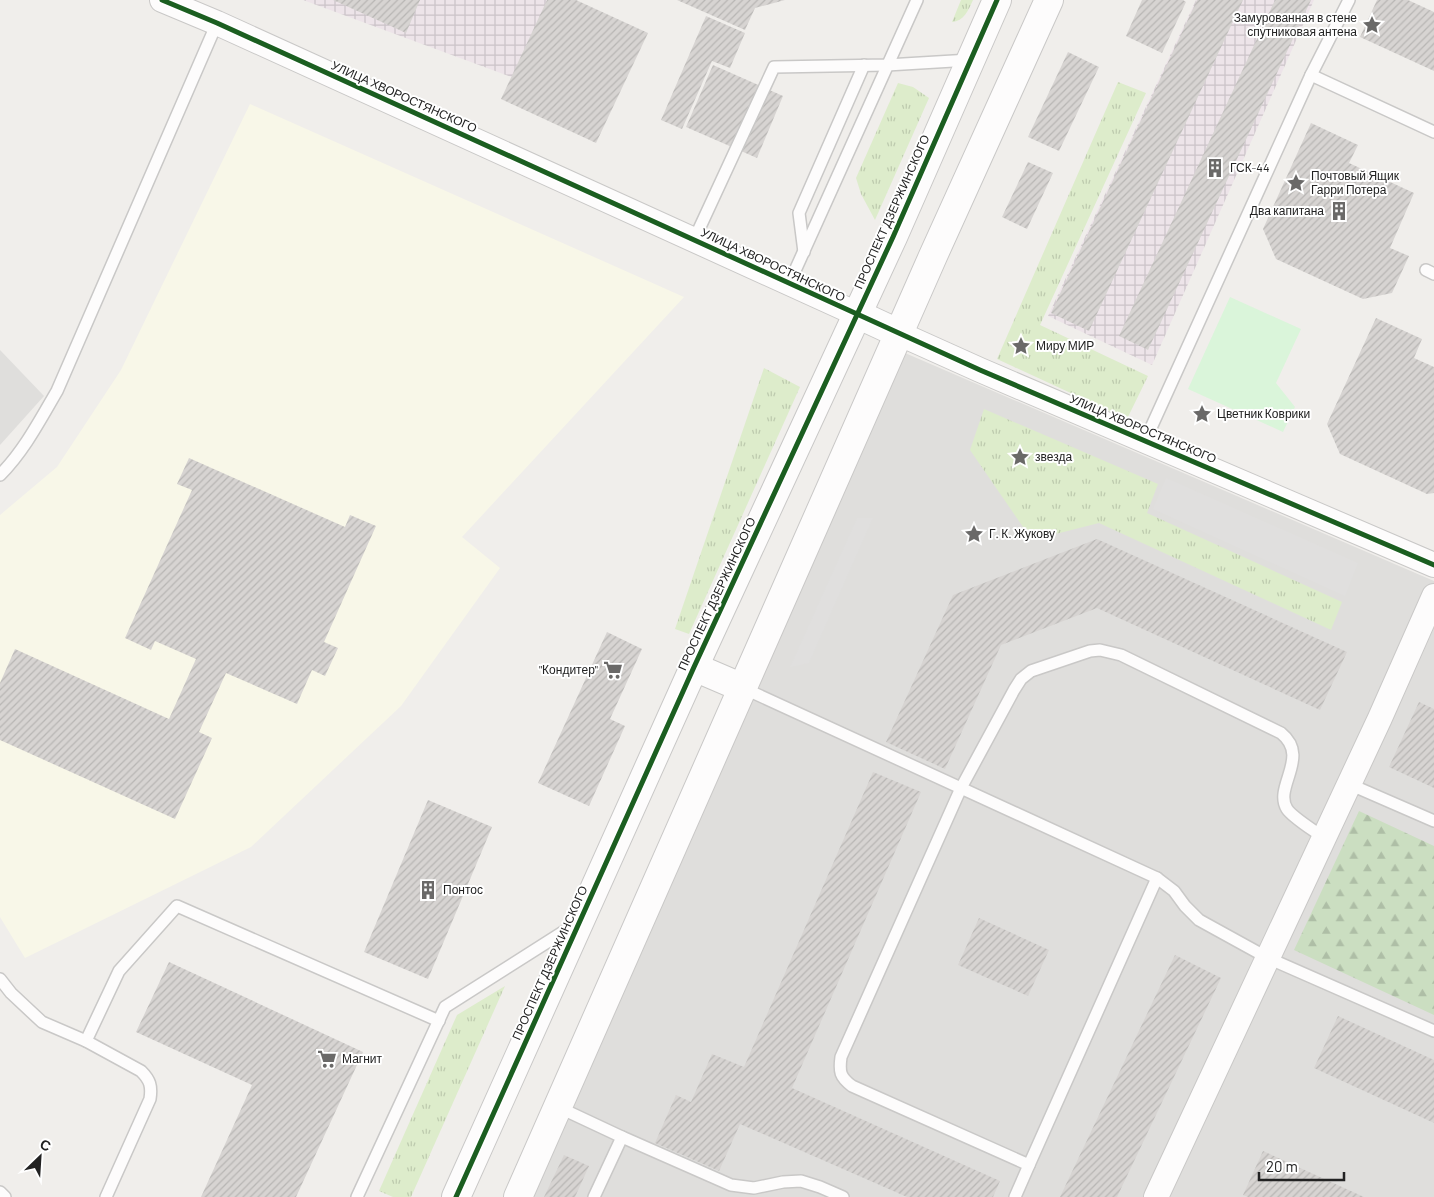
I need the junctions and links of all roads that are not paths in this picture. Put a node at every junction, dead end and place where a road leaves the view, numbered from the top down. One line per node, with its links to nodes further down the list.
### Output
1 (162, 0): 6 (street, УЛИЦА ХВОРОСТЯНСКОГО)
2 (917, 0): 9 (lane)
3 (997, 0): 7 (street, ПРОСПЕКТ ДЗЕРЖИНСКОГО)
4 (1049, 0): 16 (street)
5 (1349, 0): 10 (lane)
6 (218, 23): 12 (street, УЛИЦА ХВОРОСТЯНСКОГО); 18 (lane)
7 (971, 60): 9 (lane); 15 (street, ПРОСПЕКТ ДЗЕРЖИНСКОГО)
8 (864, 65): 9 (lane); 12 (lane); 13 (lane)
9 (887, 65): 13 (lane)
10 (1312, 75): 11 (lane); 17 (lane)
11 (1434, 132)
12 (694, 240): 14 (street, УЛИЦА ХВОРОСТЯНСКОГО)
13 (804, 252): 14 (lane)
14 (789, 284): 15 (street, УЛИЦА ХВОРОСТЯНСКОГО)
15 (857, 314): 16 (street, УЛИЦА ХВОРОСТЯНСКОГО); 21 (street, ПРОСПЕКТ ДЗЕРЖИНСКОГО)
16 (900, 334): 17 (street, УЛИЦА ХВОРОСТЯНСКОГО); 22 (street)
17 (1145, 441): 19 (street, УЛИЦА ХВОРОСТЯНСКОГО)
18 (0, 475)
19 (1434, 565)
20 (1434, 596): 23 (street)
21 (694, 667): 22 (street); 28 (street, ПРОСПЕКТ ДЗЕРЖИНСКОГО)
22 (743, 688): 24 (lane); 34 (street)
23 (1349, 784): 25 (lane); 26 (street)
24 (960, 788): 26 (lane); 27 (lane); 36 (lane)
25 (1434, 821)
26 (1324, 838): 29 (street)
27 (1157, 878): 29 (lane); 36 (lane)
28 (580, 922): 31 (lane); 42 (street, ПРОСПЕКТ ДЗЕРЖИНСКОГО)
29 (1268, 958): 32 (lane); 47 (street)
30 (0, 979): 33 (lane)
31 (439, 1021): 33 (lane); 41 (lane)
32 (1434, 1031)
33 (86, 1041): 40 (lane)
34 (558, 1107): 35 (lane); 43 (street)
35 (622, 1137): 38 (lane); 44 (lane)
36 (1029, 1165): 46 (lane)
37 (0, 1192): 39 (lane)
38 (818, 1192): 45 (lane)
39 (5, 1197)
40 (106, 1197)
41 (357, 1197)
42 (456, 1197)
43 (518, 1197)
44 (594, 1197)
45 (843, 1197)
46 (1015, 1197)
47 (1156, 1197)

